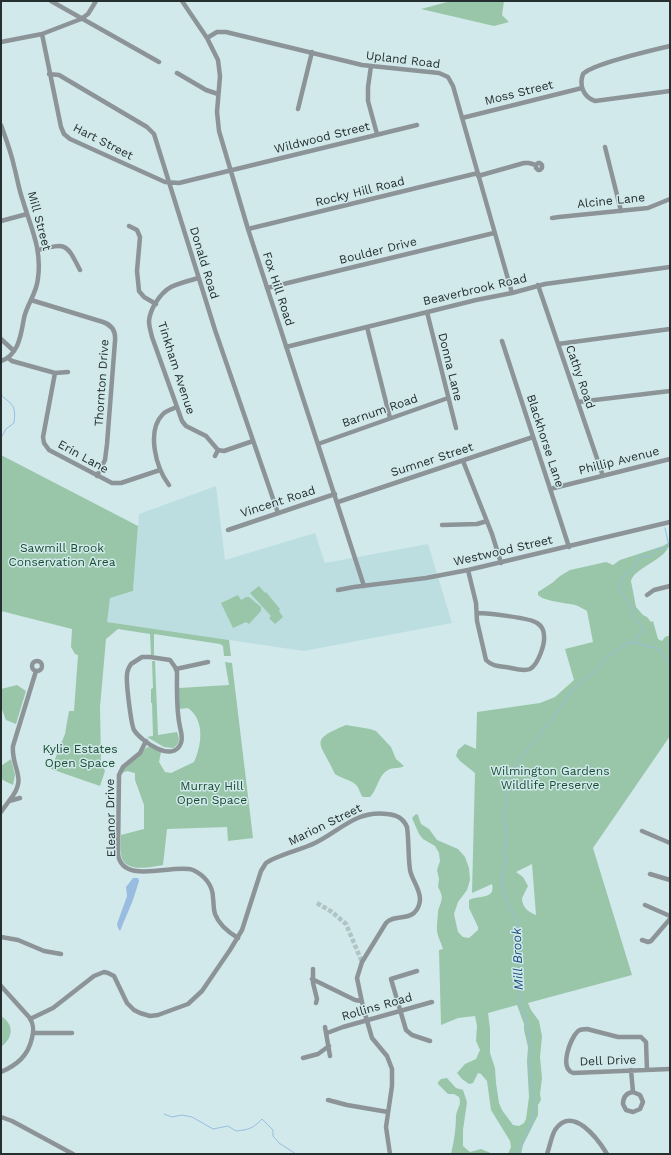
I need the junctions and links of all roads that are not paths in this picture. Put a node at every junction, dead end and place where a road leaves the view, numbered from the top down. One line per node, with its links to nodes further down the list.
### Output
1 (51, 1): 4 (street)
2 (96, 1): 4 (street)
3 (182, 1): 6 (street, Fox Hill Road)
4 (81, 19): 5 (street); 10 (street)
5 (42, 34): 7 (street); 13 (street, Hart Street)
6 (207, 38): 9 (street, Upland Road); 16 (street, Fox Hill Road)
7 (1, 42)
8 (670, 46): 14 (street)
9 (312, 52): 11 (street, Upland Road); 17 (street)
10 (159, 62)
11 (371, 66): 18 (street, Upland Road); 21 (street)
12 (177, 73): 16 (street)
13 (49, 74): 26 (street, Donald Road); 26 (street, Hart Street)
14 (582, 88): 15 (street); 18 (street, Moss Street)
15 (670, 92)
16 (218, 94): 24 (street, Fox Hill Road)
17 (298, 110)
18 (462, 118): 25 (street, Upland Road)
19 (1, 125): 29 (street, Mill Street)
20 (417, 125): 21 (street, Wildwood Street)
21 (377, 134): 24 (street, Wildwood Street)
22 (605, 147): 28 (street)
23 (536, 165): 25 (street, Rocky Hill Road)
24 (231, 170): 26 (street, Hart Street); 33 (street, Fox Hill Road)
25 (478, 174): 33 (street, Rocky Hill Road); 34 (street, Upland Road)
26 (169, 183): 38 (street, Donald Road)
27 (670, 199): 28 (street, Alcine Lane)
28 (621, 211): 30 (street, Alcine Lane)
29 (28, 214): 31 (street); 35 (street, Mill Street)
30 (552, 218)
31 (1, 221)
32 (129, 226): 43 (street)
33 (248, 229): 40 (street, Fox Hill Road)
34 (494, 232): 40 (street, Boulder Drive); 41 (street, Upland Road)
35 (38, 250): 37 (street); 42 (street, Mill Street)
36 (670, 267): 39 (street, Beaverbrook Road)
37 (80, 270)
38 (198, 278): 43 (street, Tinkham Avenue); 63 (street, Donald Road)
39 (538, 285): 41 (street, Beaverbrook Road); 49 (street, Cathy Road)
40 (267, 288): 50 (street, Fox Hill Road)
41 (512, 293): 44 (street, Beaverbrook Road)
42 (31, 300): 51 (street, Mill Street); 70 (street, Thornton Drive)
43 (156, 304): 59 (street, Tinkham Avenue)
44 (427, 312): 45 (street, Beaverbrook Road); 57 (street, Donna Lane)
45 (367, 327): 50 (street, Beaverbrook Road); 60 (street)
46 (670, 329): 49 (street)
47 (1, 339): 51 (street)
48 (502, 341): 62 (street, Blackhorse Lane)
49 (558, 344): 58 (street, Cathy Road)
50 (286, 347): 64 (street, Fox Hill Road)
51 (14, 351): 52 (street, Mill Street)
52 (8, 358): 53 (street, Mill Street); 55 (street)
53 (1, 361)
54 (68, 372): 55 (street)
55 (55, 373): 70 (street, Erin Lane)
56 (670, 391): 58 (street)
57 (448, 398): 60 (street, Barnum Road); 61 (street, Donna Lane)
58 (578, 402): 71 (street, Cathy Road)
59 (177, 407): 65 (street, Tinkham Avenue); 69 (street)
60 (390, 418): 64 (street, Barnum Road)
61 (456, 428)
62 (533, 437): 68 (street, Sumner Street); 73 (street, Blackhorse Lane)
63 (254, 441): 65 (street); 76 (street, Donald Road)
64 (318, 444): 74 (street, Fox Hill Road)
65 (218, 450): 66 (street)
66 (215, 456)
67 (670, 459): 71 (street, Phillip Avenue)
68 (463, 461): 75 (street, Sumner Street); 77 (street)
69 (160, 470): 70 (street, Erin Lane); 72 (street)
70 (96, 476)
71 (603, 476): 73 (street, Phillip Avenue)
72 (169, 485)
73 (550, 489): 81 (street, Blackhorse Lane)
74 (335, 494): 75 (street, Fox Hill Road); 76 (street, Vincent Road)
75 (338, 502): 84 (street, Fox Hill Road)
76 (278, 513): 80 (street, Vincent Road)
77 (487, 521): 79 (street); 82 (street)
78 (670, 522): 81 (street, Westwood Street)
79 (442, 525)
80 (228, 530)
81 (569, 547): 82 (street, Westwood Street)
82 (501, 563): 83 (street, Westwood Street)
83 (468, 570): 84 (street, Westwood Street); 88 (street)
84 (364, 586): 86 (street, Westwood Street)
85 (670, 586): 87 (street)
86 (338, 590)
87 (647, 595)
88 (477, 613): 88 (street)
89 (208, 662): 90 (street)
90 (176, 669): 92 (street); 92 (street)
91 (36, 671): 94 (street)
92 (146, 741): 103 (street, Eleanor Drive)
93 (20, 798): 94 (street)
94 (9, 801): 95 (street)
95 (1, 812)
96 (642, 831): 97 (street)
97 (670, 843)
98 (650, 874): 99 (street)
99 (670, 880)
100 (645, 905): 101 (street)
101 (670, 918): 104 (street)
102 (1, 937): 105 (street)
103 (238, 938): 110 (street, Marion Street); 114 (street)
104 (642, 940)
105 (61, 954)
106 (313, 969): 108 (street)
107 (417, 971): 113 (street)
108 (312, 979): 110 (street); 112 (street)
109 (1, 986): 114 (street)
110 (361, 1001): 115 (street, Marion Street)
111 (432, 1002): 113 (street, Rollins Road)
112 (316, 1003)
113 (400, 1011): 115 (street, Rollins Road); 120 (street)
114 (30, 1019): 117 (street)
115 (367, 1020): 118 (street, Rollins Road); 130 (street, Marion Street)
116 (325, 1027): 118 (street)
117 (33, 1033): 119 (street); 127 (street)
118 (327, 1033): 121 (street)
119 (72, 1034)
120 (430, 1041)
121 (329, 1046): 122 (street); 123 (street)
122 (330, 1056)
123 (303, 1058)
124 (670, 1069): 126 (street, Dell Drive)
125 (631, 1070): 126 (street, Dell Drive); 126 (street, Dell Drive); 128 (street)
126 (648, 1070)
127 (1, 1072)
128 (633, 1092): 128 (street)
129 (328, 1100): 130 (street)
130 (388, 1112): 133 (street, Marion Street)
131 (1, 1117): 132 (street)
132 (73, 1154)
133 (390, 1154)
134 (548, 1154): 135 (street)
135 (607, 1154)

